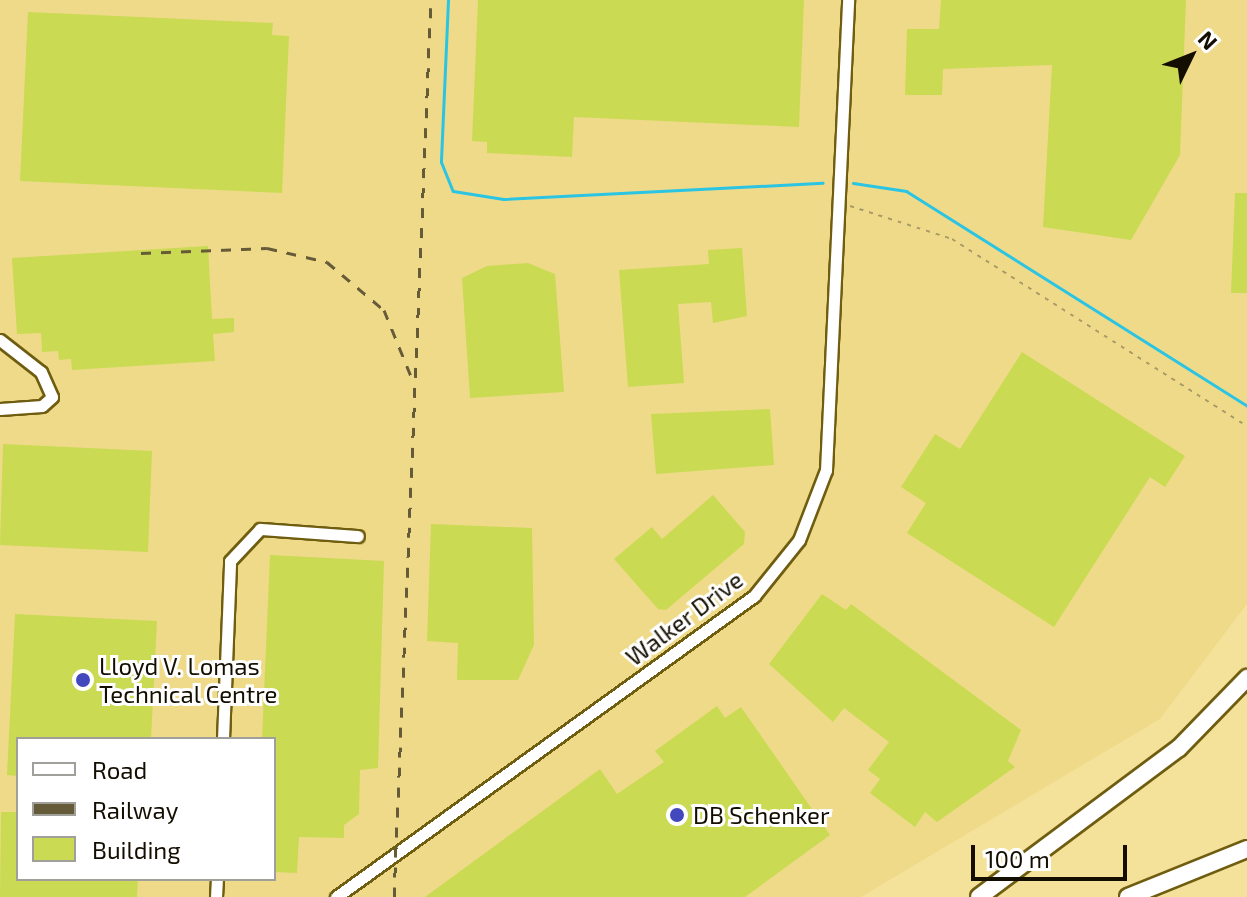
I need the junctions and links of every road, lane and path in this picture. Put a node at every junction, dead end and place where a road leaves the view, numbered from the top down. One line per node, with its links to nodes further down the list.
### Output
1 (848, 0): 2 (street, Walker Drive)
2 (838, 203): 5 (path); 10 (street, Walker Drive)
3 (0, 340): 4 (street)
4 (0, 409)
5 (1247, 426)
6 (358, 536): 8 (street)
7 (1247, 678): 11 (highway)
8 (223, 737)
9 (1247, 849): 12 (highway)
10 (336, 897)
11 (979, 897)
12 (1128, 897)

